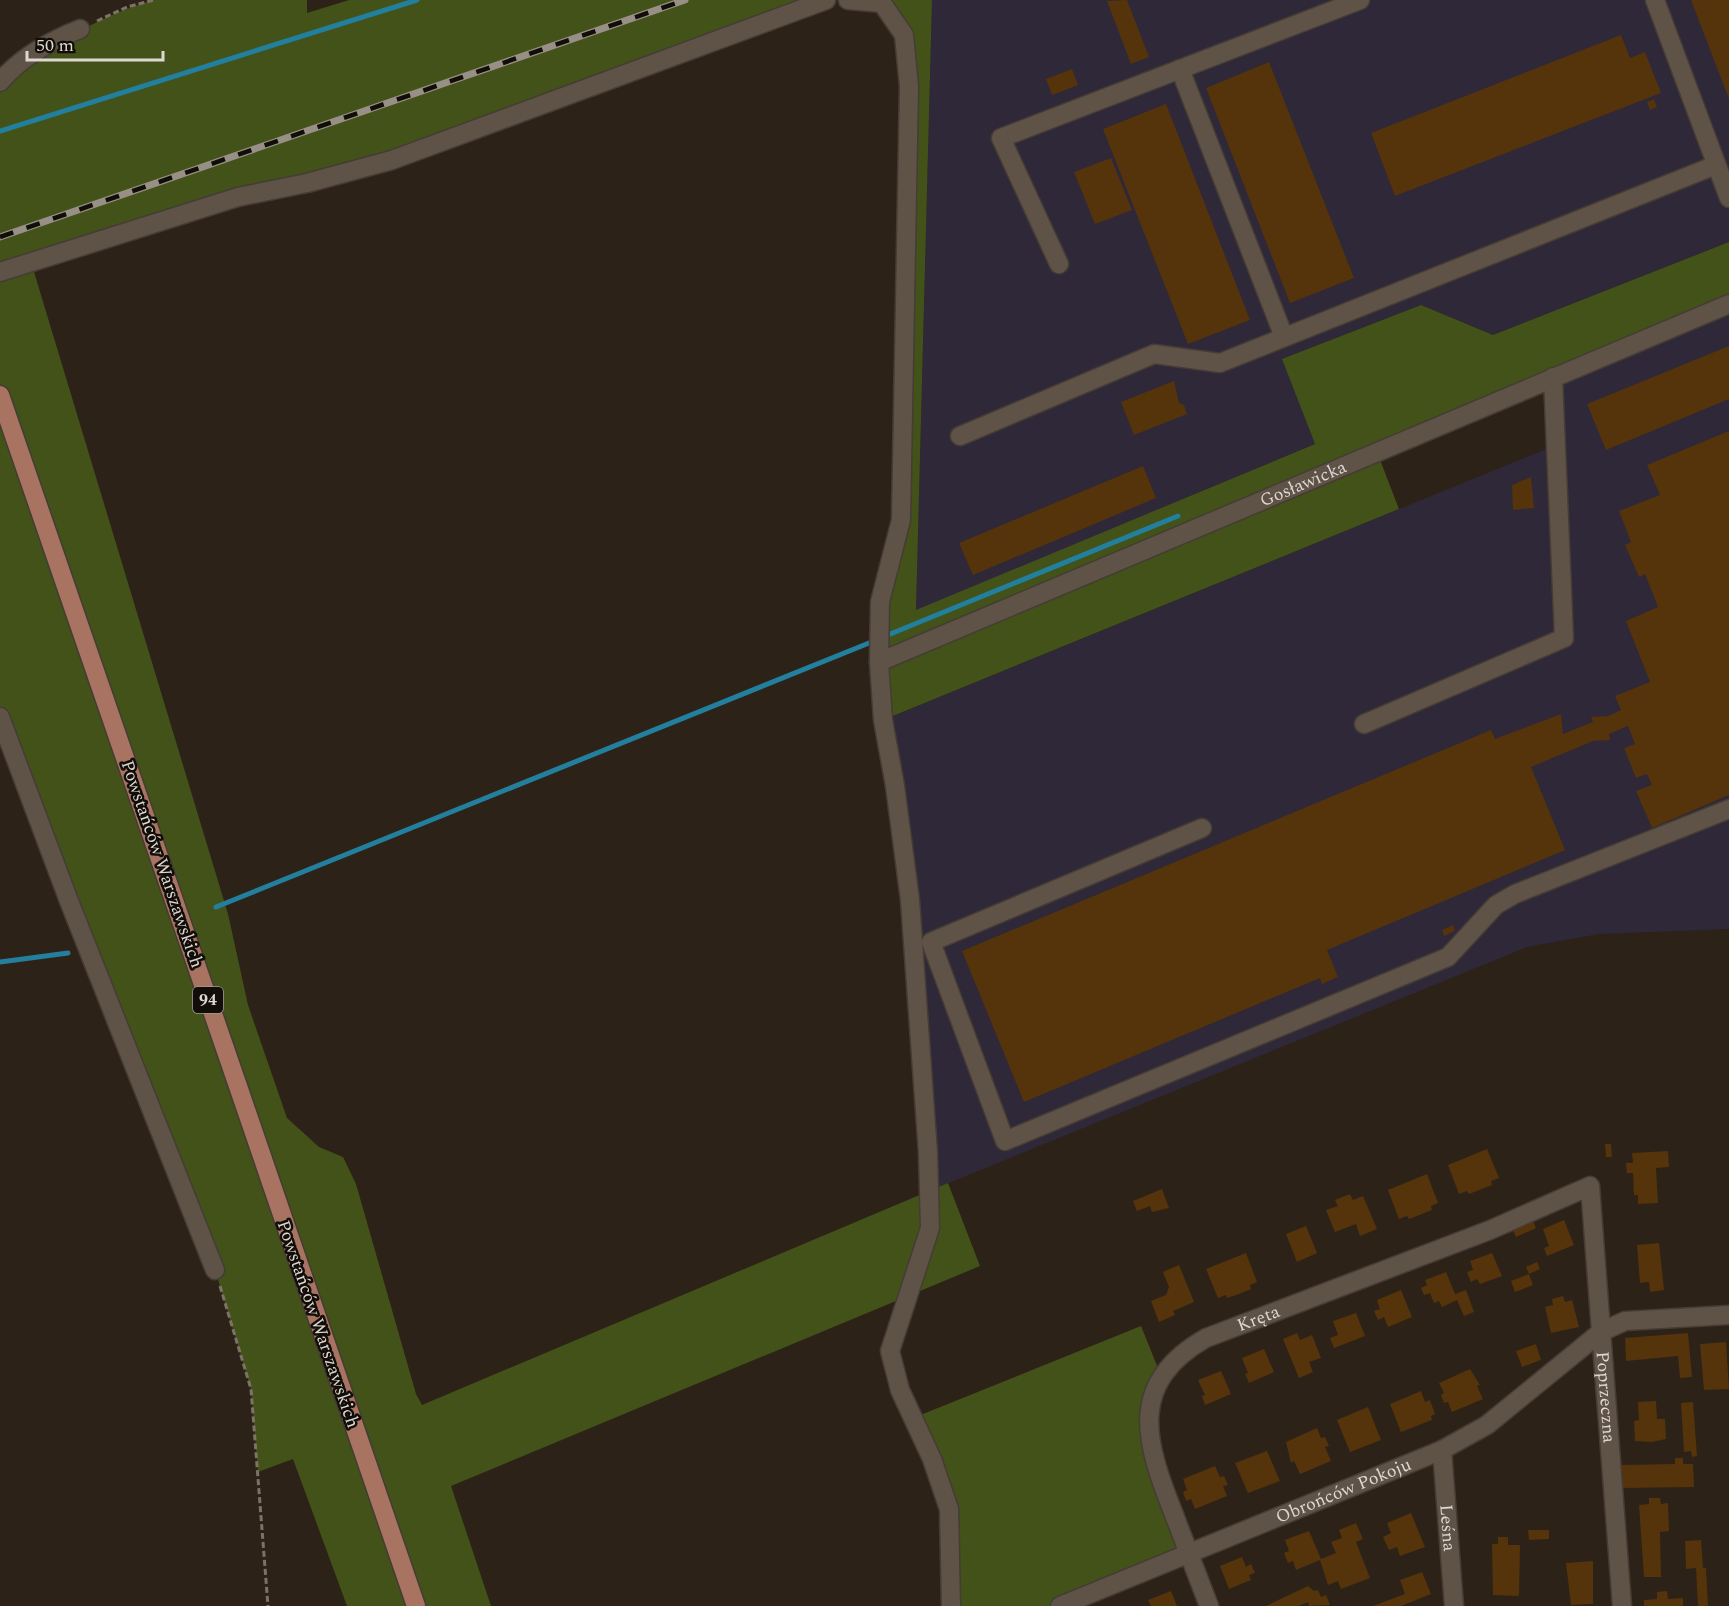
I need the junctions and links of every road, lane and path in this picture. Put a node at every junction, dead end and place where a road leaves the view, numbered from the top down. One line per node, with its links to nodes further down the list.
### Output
1 (154, 0): 6 (path)
2 (826, 0): 12 (street)
3 (848, 0): 18 (street)
4 (1360, 0): 7 (street)
5 (1655, 0): 9 (street)
6 (80, 29): 8 (street)
7 (1180, 69): 11 (street); 14 (street)
8 (0, 82)
9 (1716, 165): 10 (street); 14 (street)
10 (1729, 198)
11 (1059, 264)
12 (0, 272)
13 (1729, 304): 15 (street, Gosławicka)
14 (1284, 337): 17 (street)
15 (1553, 377): 18 (street, Gosławicka); 20 (street)
16 (0, 395): 30 (main road, Powstańców Warszawskich / 94)
17 (960, 436)
18 (879, 662): 31 (street)
19 (0, 717): 24 (street)
20 (1364, 724)
21 (1729, 809): 22 (street)
22 (1202, 828)
23 (1590, 1186): 26 (street, Poprzeczna); 28 (street, Kręta)
24 (215, 1270): 29 (path)
25 (1729, 1315): 26 (street, Obrońców Pokoju)
26 (1601, 1332): 27 (street, Obrońców Pokoju); 35 (street, Poprzeczna)
27 (1442, 1450): 28 (street, Obrońców Pokoju); 34 (street, Leśna)
28 (1189, 1555): 32 (street, Obrońców Pokoju); 33 (street, Kręta)
29 (268, 1606)
30 (416, 1606)
31 (951, 1606)
32 (1060, 1606)
33 (1209, 1606)
34 (1454, 1606)
35 (1622, 1606)

